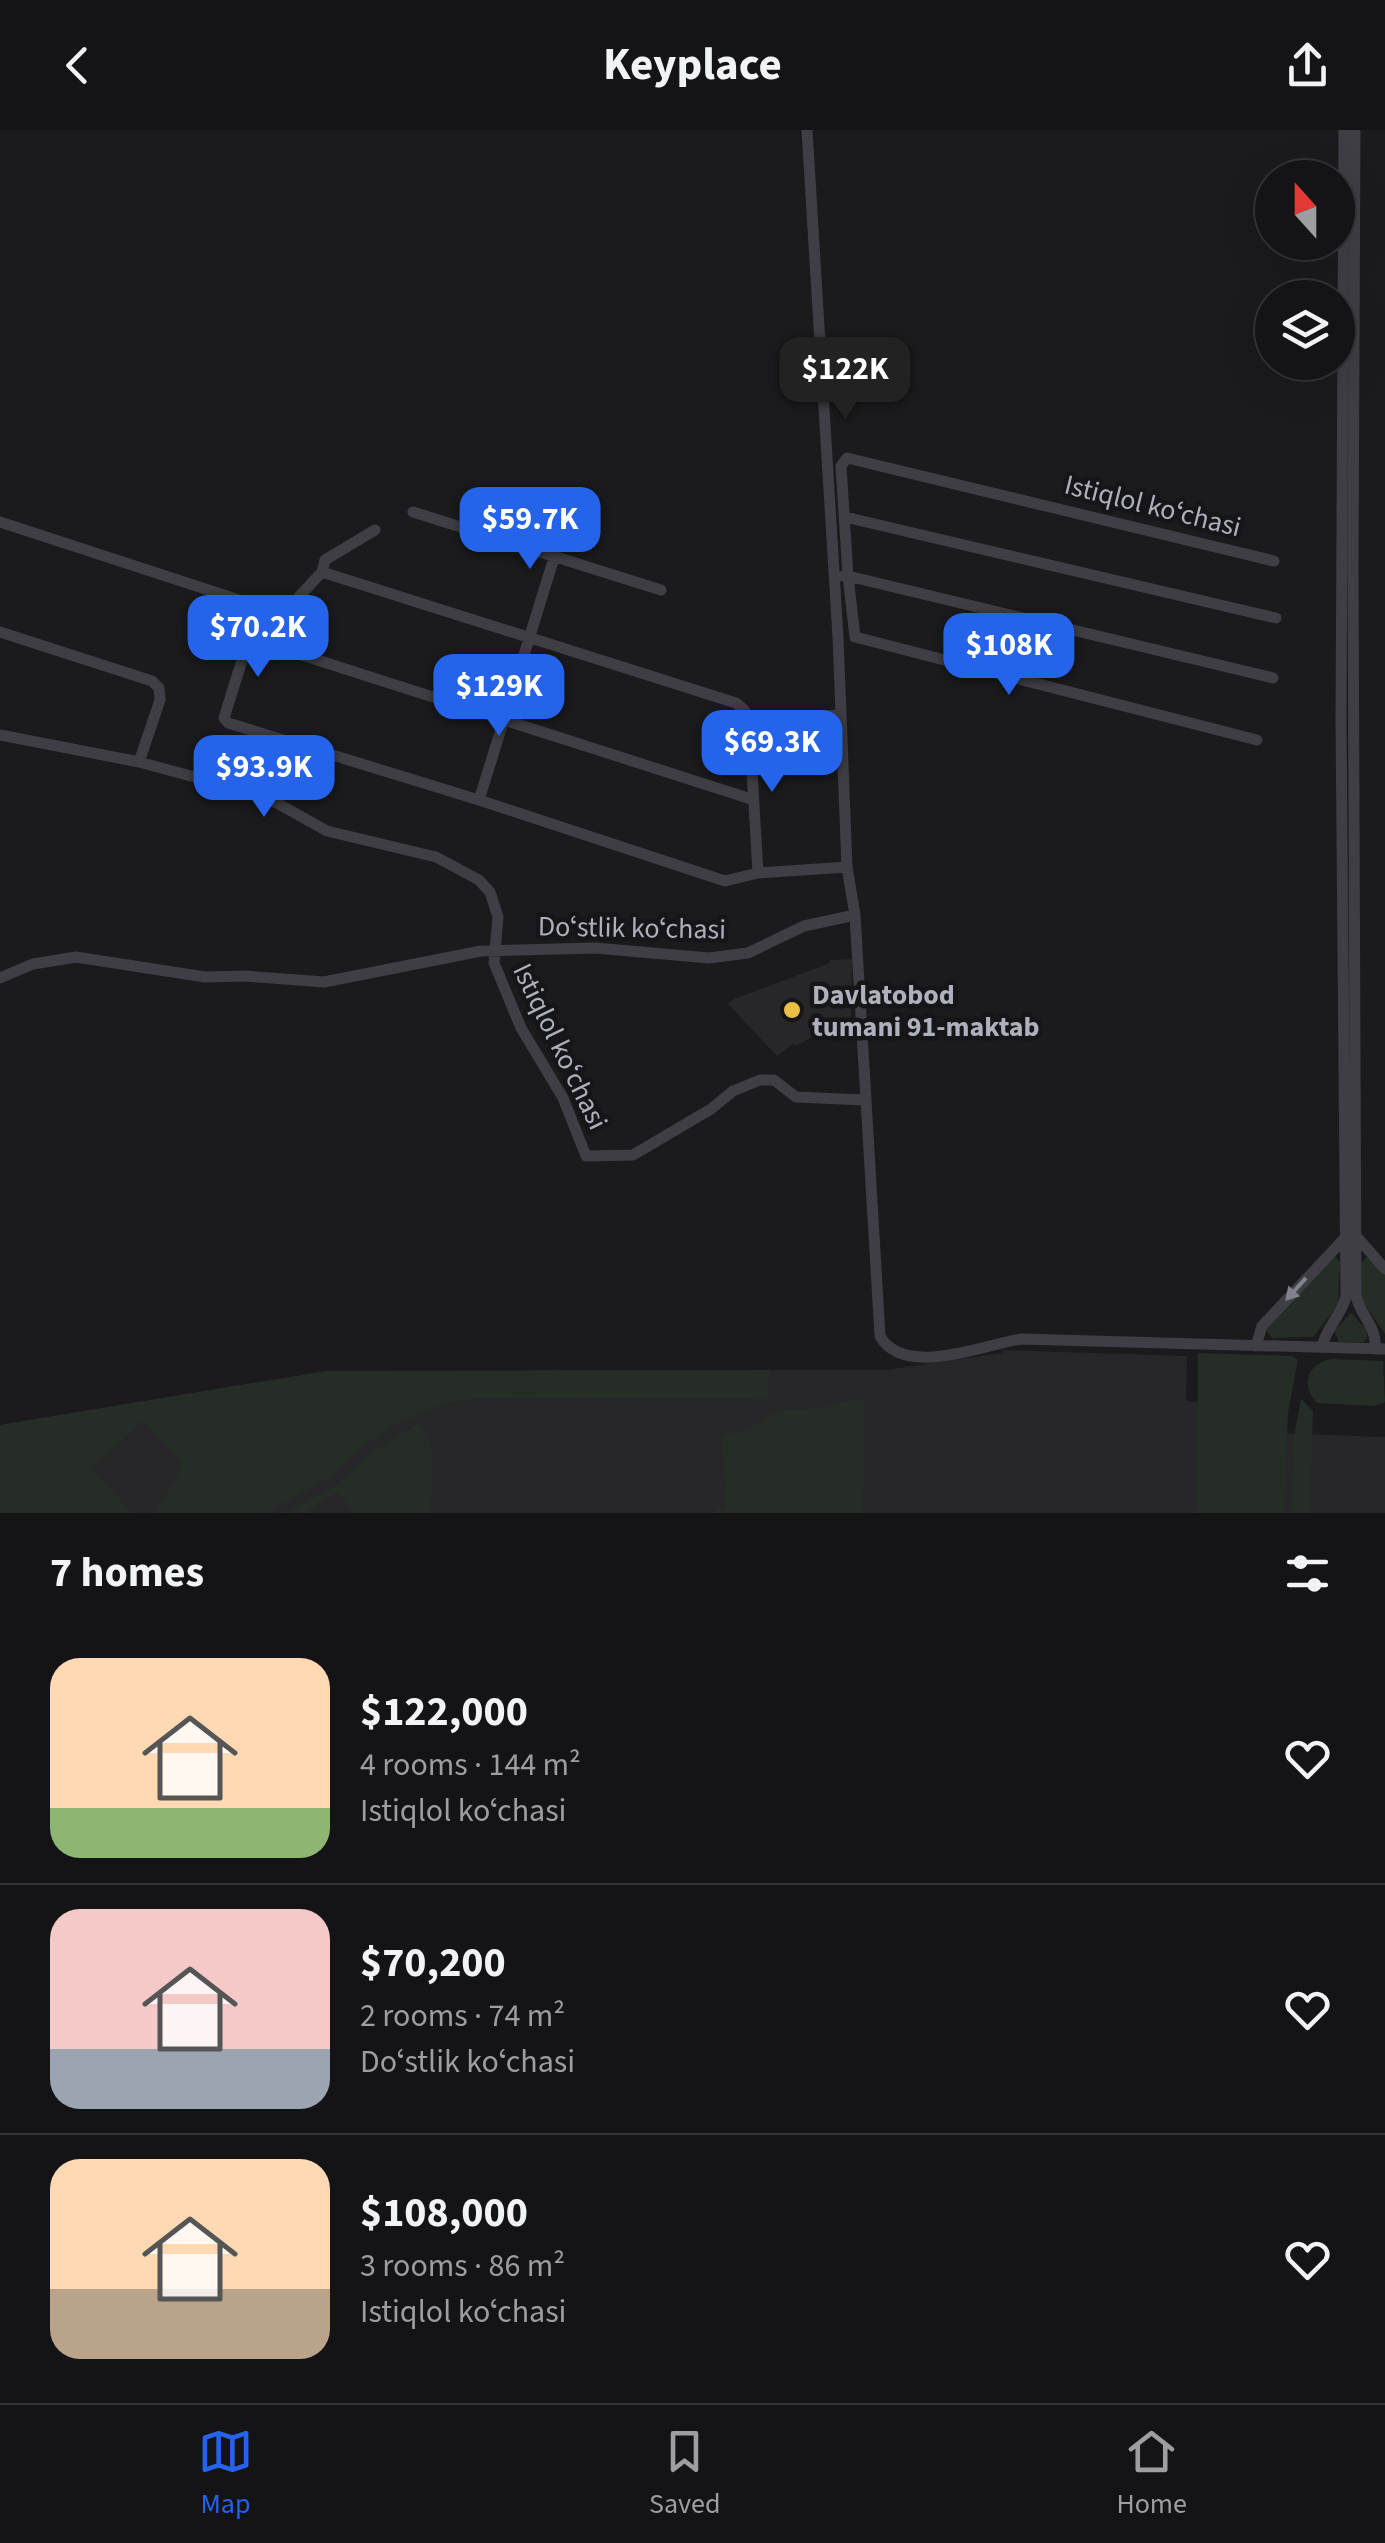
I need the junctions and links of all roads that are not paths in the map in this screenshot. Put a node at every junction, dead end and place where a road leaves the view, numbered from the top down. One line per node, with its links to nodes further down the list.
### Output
1 (807, 130): 11 (street)
2 (1344, 130): 34 (street)
3 (1355, 130): 34 (street)
4 (413, 512): 8 (street)
5 (845, 518): 9 (street, Istiqlol koʻchasi); 12 (street, Istiqlol koʻchasi); 15 (street)
6 (0, 522): 14 (street)
7 (375, 530): 10 (street, Doʻstlik koʻchasi)
8 (554, 558): 13 (street); 17 (street)
9 (1274, 561)
10 (322, 572): 14 (street, Doʻstlik koʻchasi); 17 (street)
11 (834, 575): 12 (street); 20 (street)
12 (848, 576): 19 (street); 24 (street, Istiqlol koʻchasi)
13 (661, 590)
14 (282, 614): 18 (street, Doʻstlik koʻchasi)
15 (1276, 618)
16 (0, 632): 25 (street)
17 (530, 636): 21 (street); 22 (street)
18 (258, 642): 21 (street); 27 (street, Doʻstlik koʻchasi)
19 (1273, 678)
20 (839, 715): 22 (street); 28 (street)
21 (505, 719): 26 (street); 27 (street)
22 (749, 720): 26 (street)
23 (0, 735): 25 (street)
24 (1257, 740)
25 (139, 762): 31 (street)
26 (751, 799): 29 (street)
27 (480, 800): 29 (street, Doʻstlik koʻchasi)
28 (848, 867): 29 (street, Doʻstlik koʻchasi); 30 (street)
29 (758, 874)
30 (855, 915): 31 (street, Doʻstlik koʻchasi); 33 (street)
31 (493, 951): 32 (street, Doʻstlik koʻchasi); 33 (street, Istiqlol koʻchasi)
32 (0, 978)
33 (864, 1100): 36 (street)
34 (1351, 1237): 35 (street); 36 (street, one-way to 36); 37 (street); 38 (street)
35 (1385, 1269)
36 (1256, 1346): 37 (street)
37 (1322, 1348): 38 (street)
38 (1380, 1349)

